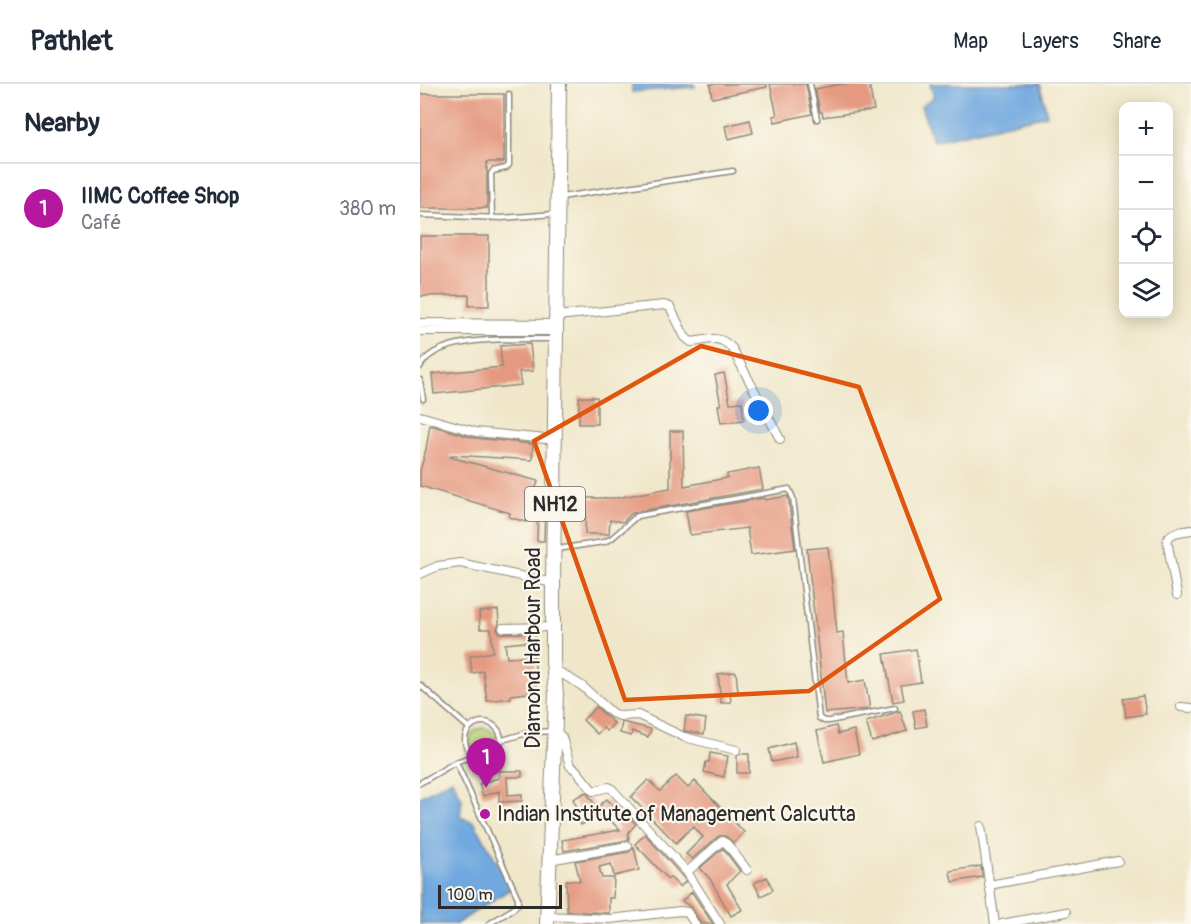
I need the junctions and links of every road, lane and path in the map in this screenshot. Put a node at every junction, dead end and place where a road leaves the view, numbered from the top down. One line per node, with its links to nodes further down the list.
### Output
1 (559, 84): 6 (highway, Diamond Harbour Road / NH12)
2 (810, 84): 4 (lane)
3 (509, 94): 9 (lane)
4 (817, 118)
5 (733, 171): 6 (lane)
6 (558, 198): 7 (highway, Diamond Harbour Road / NH12)
7 (557, 213): 9 (lane); 11 (highway, Diamond Harbour Road / NH12)
8 (420, 215): 9 (lane)
9 (492, 218)
10 (420, 323): 11 (street)
11 (557, 327): 12 (street); 13 (lane); 17 (street); 18 (highway, Diamond Harbour Road / NH12)
12 (420, 331)
13 (420, 367)
14 (420, 380): 15 (lane)
15 (423, 399)
16 (420, 417): 18 (street)
17 (780, 439)
18 (556, 440): 20 (highway, Diamond Harbour Road / NH12)
19 (1191, 530): 23 (street)
20 (554, 550): 22 (highway, Diamond Harbour Road / NH12); 29 (lane)
21 (420, 574): 22 (street)
22 (553, 583): 24 (highway, Diamond Harbour Road / NH12)
23 (1177, 595)
24 (553, 627): 25 (street); 26 (highway, Diamond Harbour Road / NH12)
25 (503, 628)
26 (554, 669): 32 (highway, Diamond Harbour Road / NH12); 34 (street)
27 (420, 685): 31 (lane)
28 (1181, 707): 30 (street)
29 (896, 708)
30 (1191, 708)
31 (469, 728): 33 (lane); 35 (lane)
32 (555, 731): 33 (lane); 40 (highway, Diamond Harbour Road / NH12); 43 (street)
33 (502, 740): 35 (lane)
34 (736, 750)
35 (473, 756): 36 (lane)
36 (456, 762): 37 (lane); 47 (lane)
37 (420, 783)
38 (981, 826): 44 (street)
39 (627, 846): 40 (street)
40 (549, 860): 46 (highway, Diamond Harbour Road / NH12)
41 (1118, 861): 44 (street)
42 (747, 870): 43 (street)
43 (687, 872): 49 (street)
44 (990, 885): 50 (street)
45 (1066, 912): 51 (street)
46 (547, 920): 48 (street)
47 (489, 924)
48 (695, 924)
49 (720, 924)
50 (995, 924)
51 (1002, 924)

